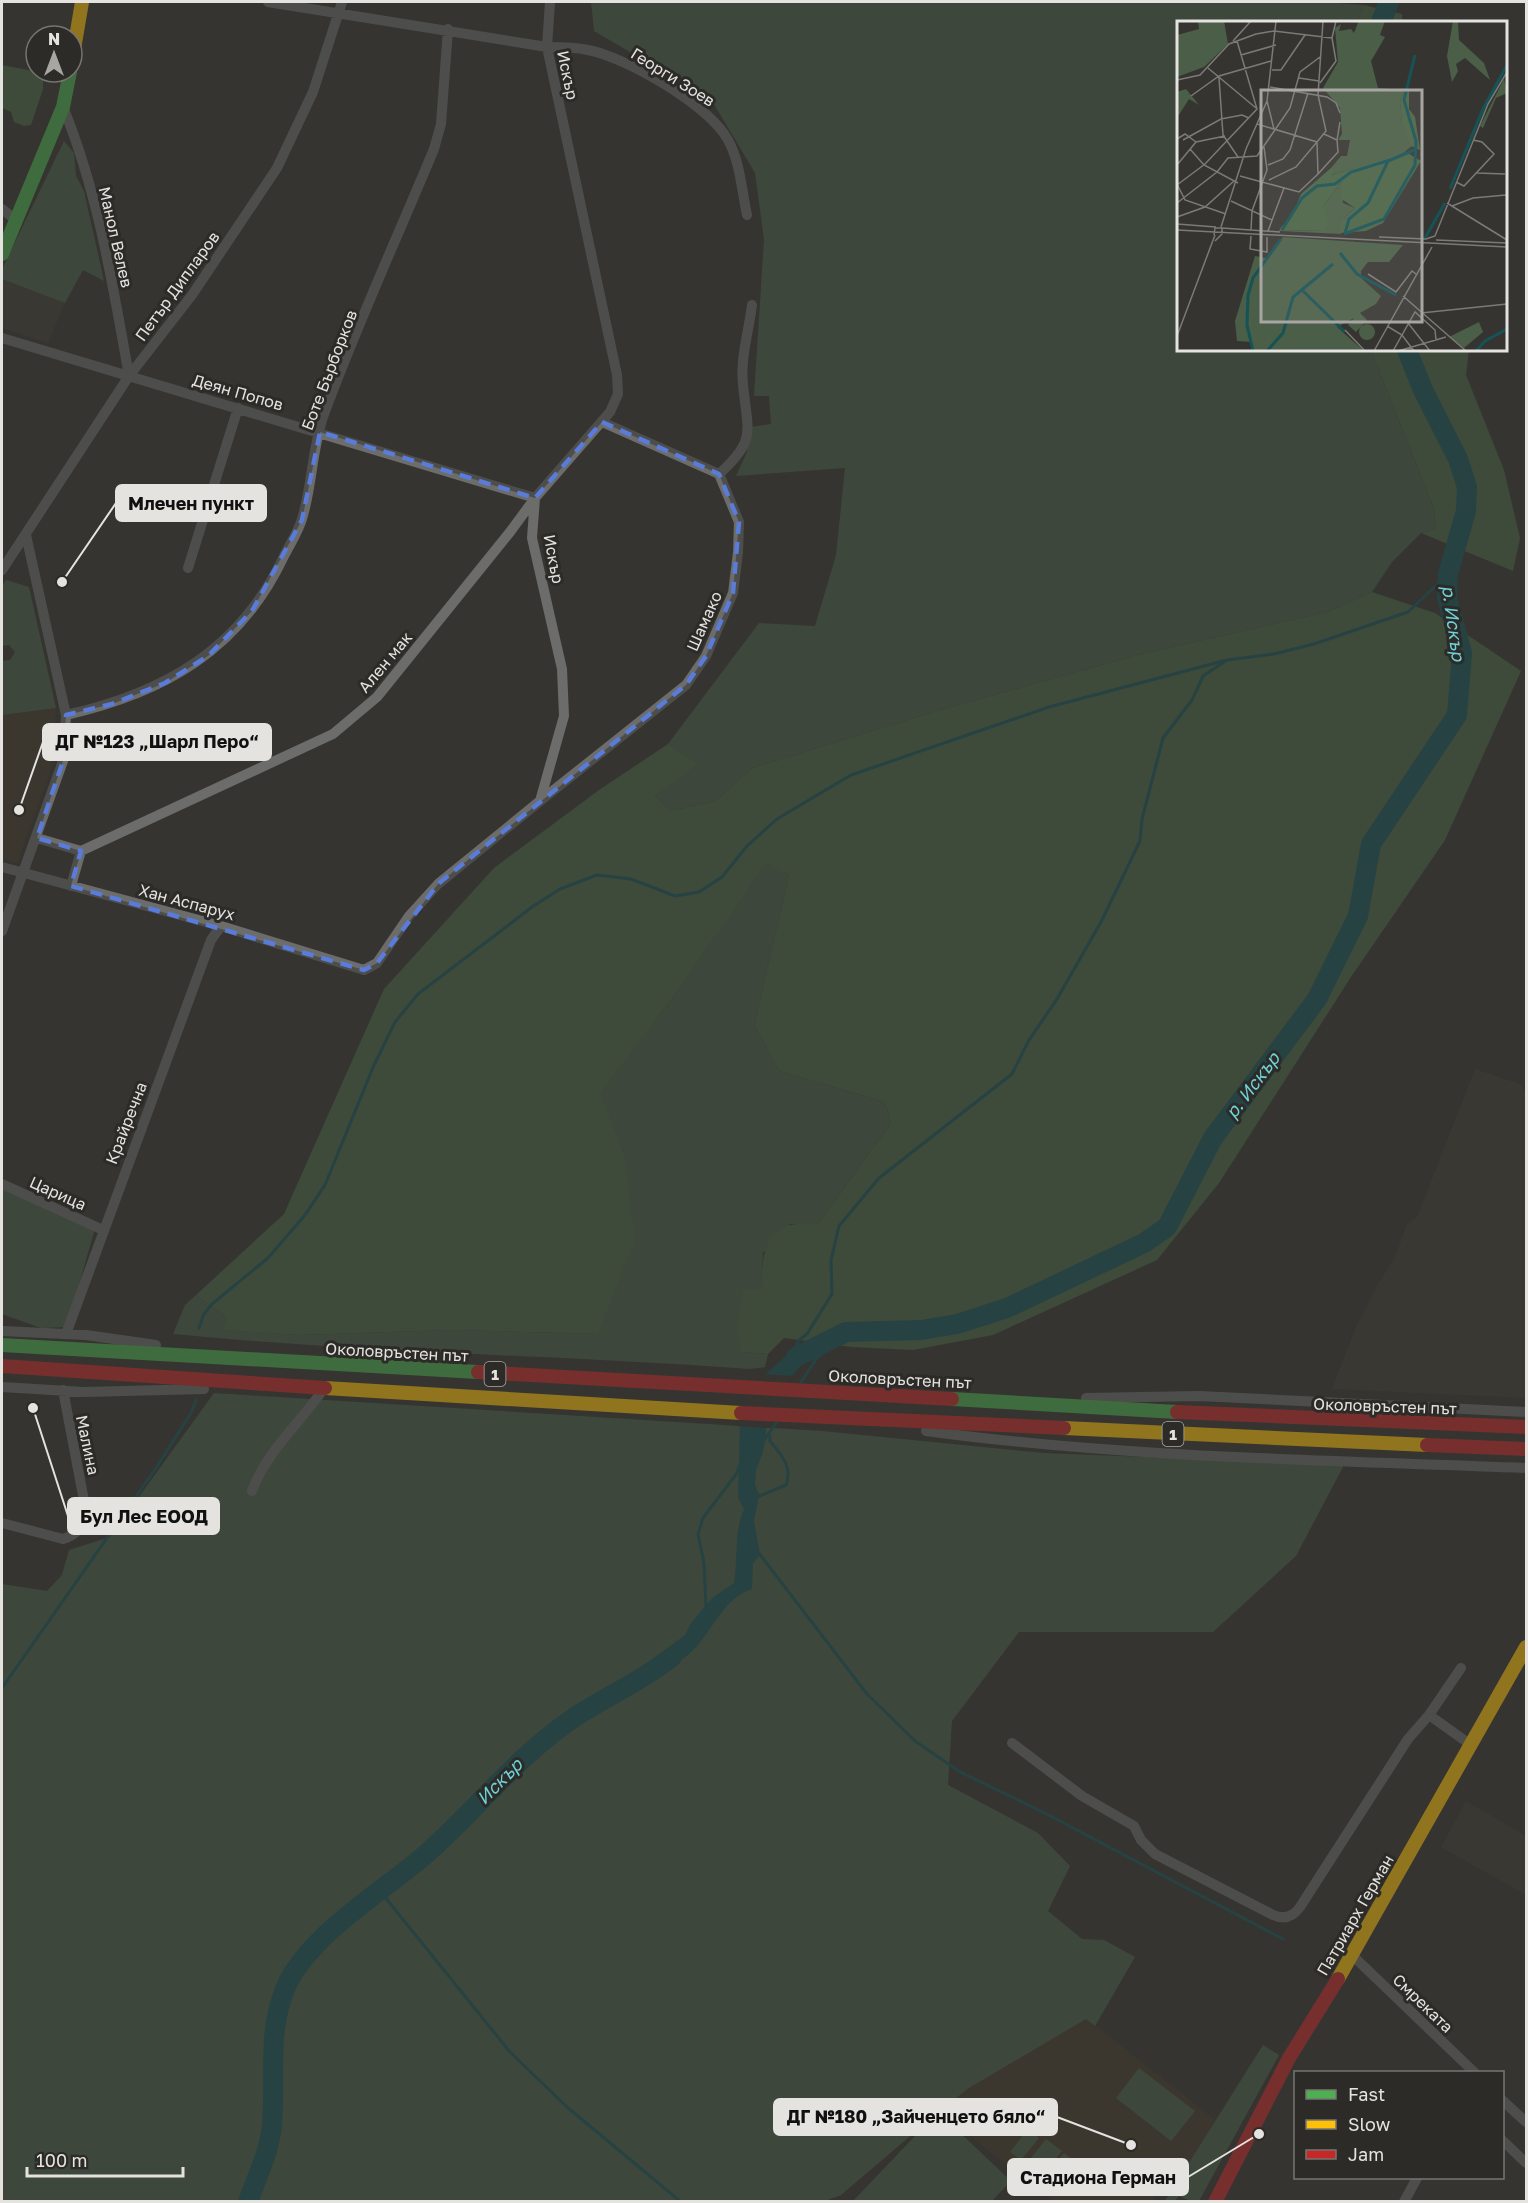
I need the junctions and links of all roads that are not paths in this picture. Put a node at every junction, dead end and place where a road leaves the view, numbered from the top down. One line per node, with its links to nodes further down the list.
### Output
1 (82, 2): 5 (main road)
2 (268, 2): 4 (street, Георги Зоев)
3 (550, 2): 7 (street, Искър)
4 (341, 7): 6 (street, Георги Зоев); 16 (street, Петър Дипларов)
5 (78, 24)
6 (448, 29): 7 (street, Георги Зоев); 19 (street, Боте Бърборков)
7 (547, 46): 11 (street, Георги Зоев); 18 (street, Искър)
8 (68, 84): 9 (main road)
9 (63, 107): 12 (main road); 16 (street, Манол Велев)
10 (2, 209): 12 (street)
11 (747, 215)
12 (17, 221): 13 (main road)
13 (2, 254)
14 (752, 305): 20 (street)
15 (2, 338): 16 (street, Деян Попов)
16 (129, 376): 17 (street, Деян Попов); 22 (street, Петър Дипларов)
17 (238, 408): 19 (street, Деян Попов); 23 (street)
18 (602, 422): 20 (street); 21 (street, Искър)
19 (320, 432): 21 (street, Деян Попов); 25 (street, Боте Бърборков)
20 (718, 474): 26 (street, Шамако)
21 (535, 498): 26 (street, Искър); 28 (street, Ален мак)
22 (26, 535): 24 (street, Петър Дипларов); 25 (street)
23 (188, 568)
24 (2, 570)
25 (66, 715): 27 (street)
26 (540, 801): 32 (street, Хан Аспарух)
27 (37, 838): 28 (street); 30 (street)
28 (81, 851): 31 (street)
29 (2, 867): 30 (street, Хан Аспарух)
30 (24, 873): 31 (street, Хан Аспарух); 33 (street)
31 (72, 886): 32 (street, Хан Аспарух)
32 (221, 926): 35 (street, Крайречна)
33 (2, 930)
34 (2, 1184): 35 (street, Царица)
35 (103, 1230): 37 (street, Крайречна)
36 (2, 1331): 37 (street, Околовръстен път)
37 (66, 1334): 39 (street, Околовръстен път)
38 (2, 1345): 39 (main road, Околовръстен път / 1)
39 (272, 1362): 44 (main road, Околовръстен път / 1)
40 (2, 1366): 42 (main road, 1)
41 (2, 1387): 43 (street)
42 (320, 1387): 43 (street); 46 (main road, 1); 50 (street)
43 (63, 1390): 51 (street, Малина)
44 (900, 1395): 45 (street); 47 (main road, Околовръстен път / 1)
45 (1527, 1412)
46 (827, 1418): 48 (main road, 1); 49 (street)
47 (1523, 1427)
48 (1522, 1449)
49 (1527, 1468)
50 (252, 1491)
51 (2, 1523)
52 (1527, 1647): 56 (main road, Патриарх Герман)
53 (1461, 1668): 54 (street)
54 (1430, 1715): 55 (street); 56 (street)
55 (1012, 1743)
56 (1471, 1744): 57 (main road, Патриарх Герман)
57 (1352, 1955): 58 (street, Смреката); 64 (main road, Патриарх Герман)
58 (1472, 2071)
59 (1504, 2101): 60 (street)
60 (1524, 2118)
61 (1504, 2141): 62 (street)
62 (1527, 2163)
63 (1416, 2179): 65 (street)
64 (1215, 2202)
65 (1404, 2202)

